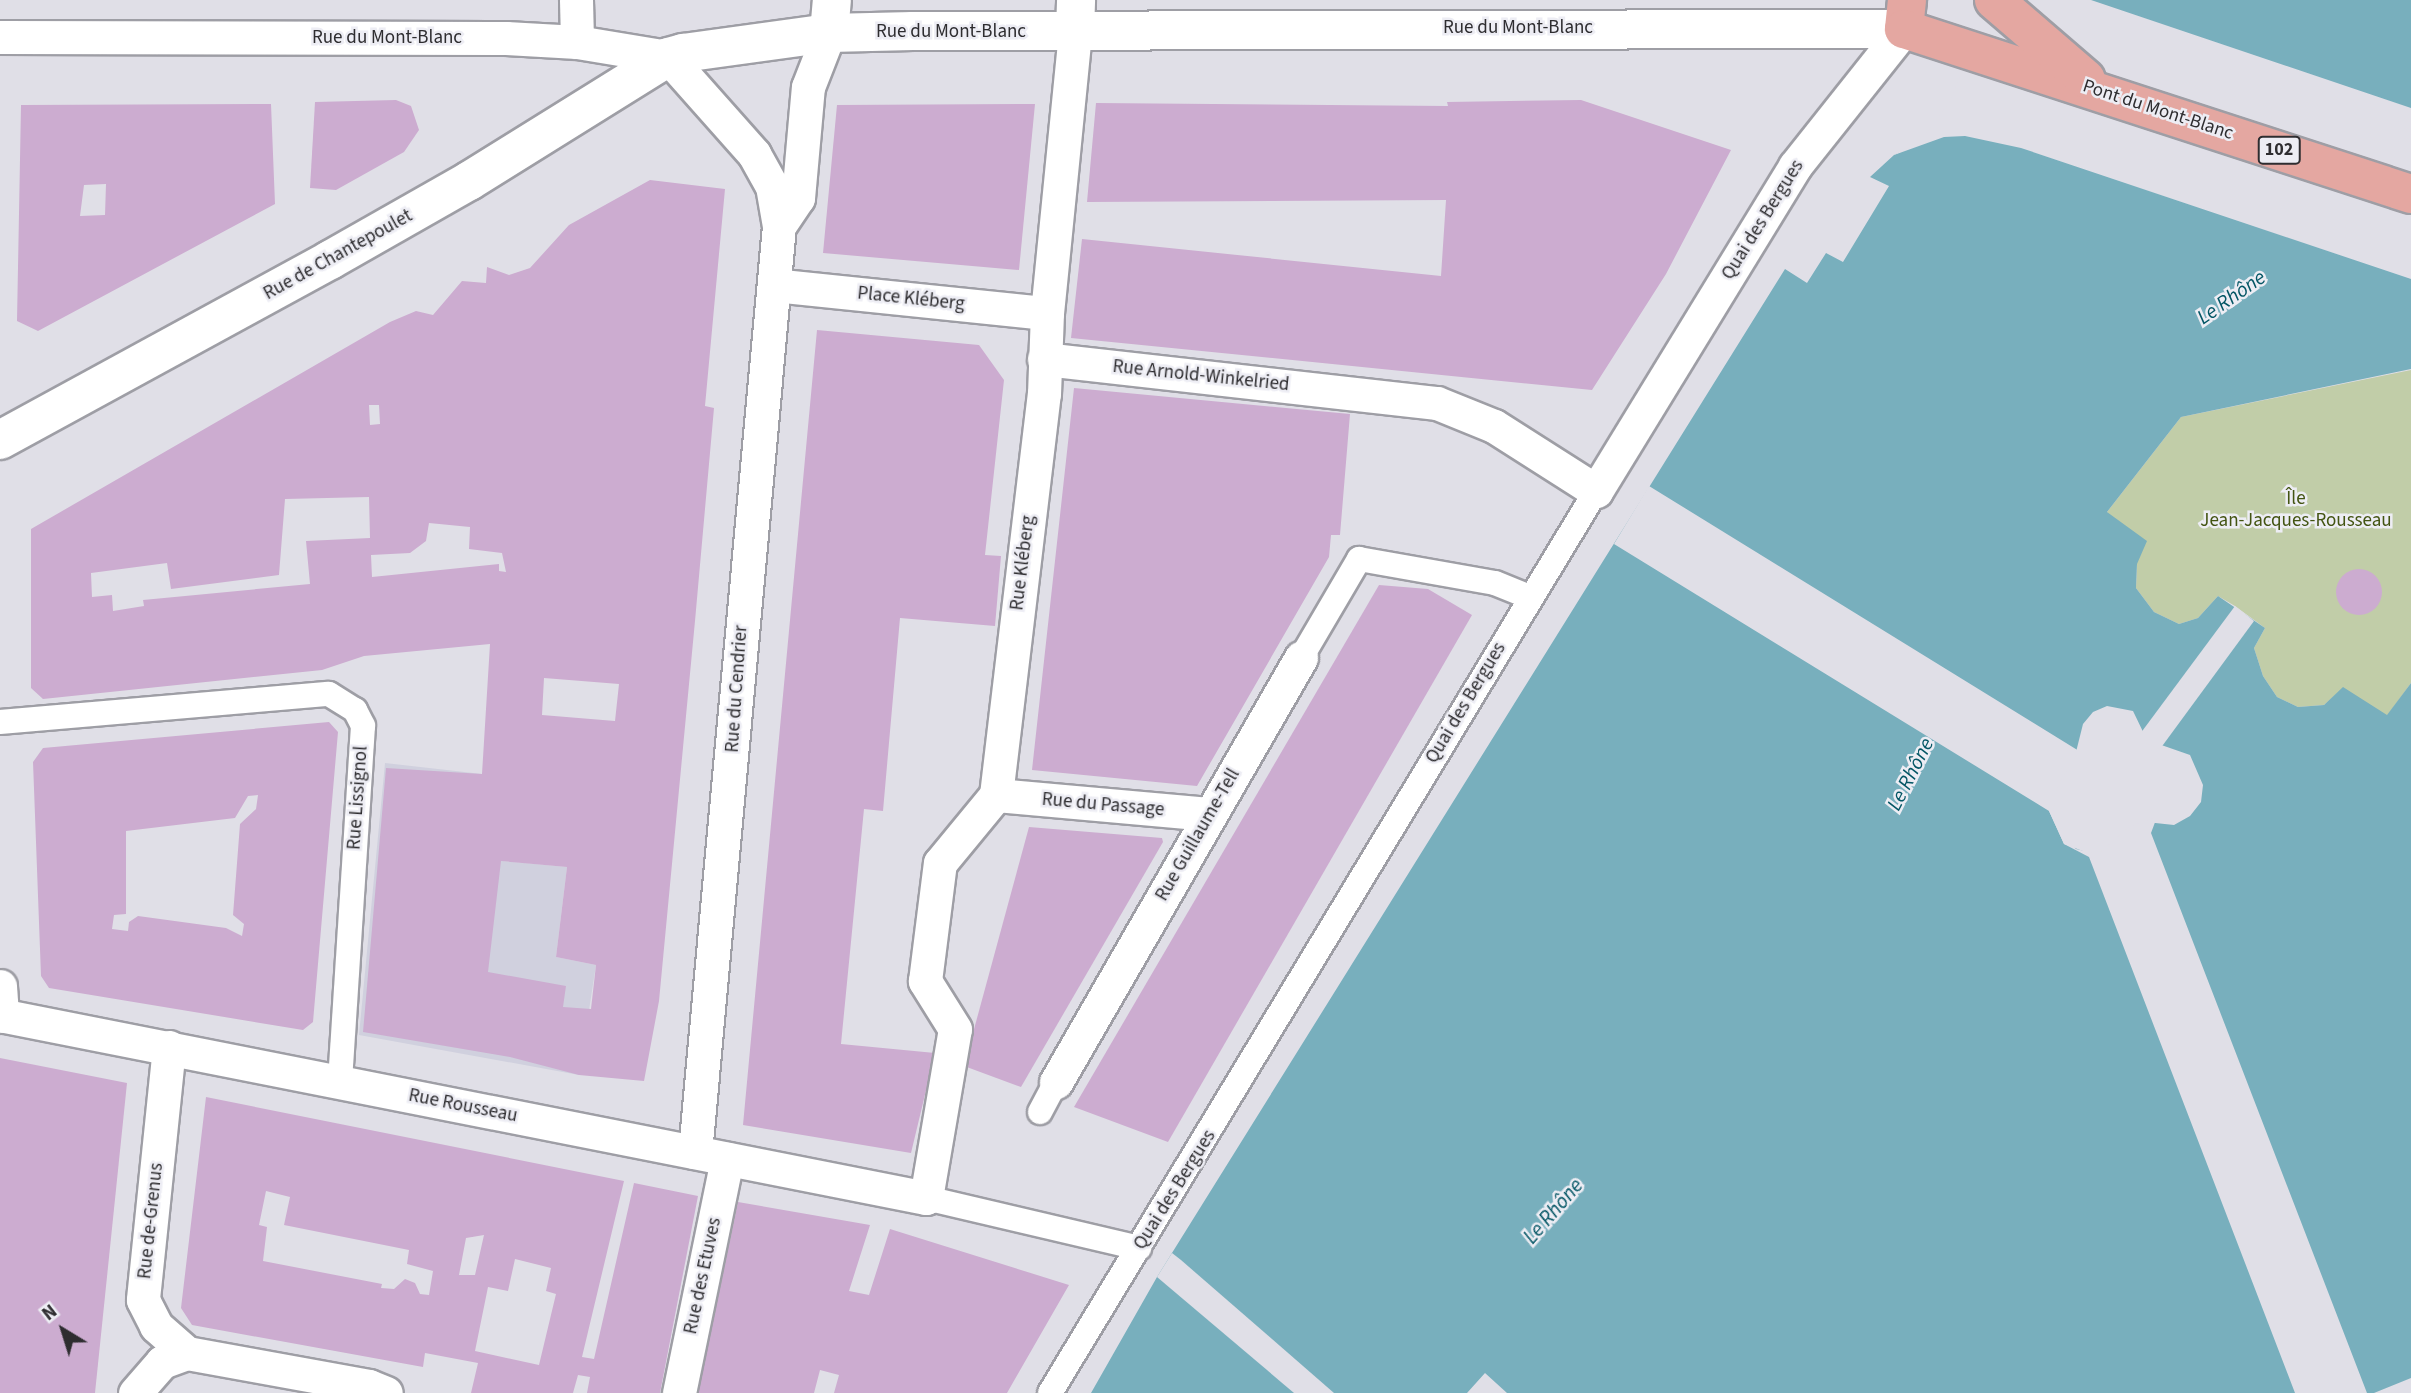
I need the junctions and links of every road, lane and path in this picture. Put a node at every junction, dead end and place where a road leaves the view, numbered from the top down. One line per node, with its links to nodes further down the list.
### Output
1 (576, 0): 7 (street)
2 (1994, 0): 9 (main road)
3 (1075, 15): 4 (main road, Rue du Mont-Blanc); 5 (main road, Rue du Mont-Blanc); 13 (street, Rue Kléberg)
4 (830, 17): 8 (main road, Rue du Mont-Blanc); 11 (street, Rue du Cendrier)
5 (1910, 21): 9 (main road, Pont du Mont-Blanc / 102); 16 (street, Quai des Bergues)
6 (0, 37): 7 (street, Rue du Mont-Blanc)
7 (576, 42): 8 (street, Rue du Mont-Blanc)
8 (668, 57): 11 (street, Rue du Cendrier); 15 (main road, Rue de Chantepoulet)
9 (2099, 90): 10 (main road, Pont du Mont-Blanc / 102)
10 (2411, 194)
11 (779, 226): 12 (street, Rue du Cendrier)
12 (775, 285): 13 (street, Place Kléberg); 27 (street, Rue du Cendrier)
13 (1047, 313): 14 (street, Rue Kléberg)
14 (1044, 359): 16 (street, Rue Arnold-Winkelried); 20 (street, Rue Kléberg)
15 (0, 440)
16 (1596, 491): 17 (street, Quai des Bergues)
17 (1529, 597): 18 (street, Rue Guillaume-Tell); 30 (street, Quai des Bergues)
18 (1301, 658): 21 (street, Rue Guillaume-Tell)
19 (0, 722): 24 (street, Rue Lissignol)
20 (996, 795): 21 (street, Rue du Passage); 29 (street)
21 (1209, 814): 25 (street, Rue Guillaume-Tell)
22 (1, 1006): 23 (street, Rue Rousseau)
23 (169, 1047): 24 (street, Rue Rousseau); 31 (street, Rue de-Grenus)
24 (340, 1081): 27 (street, Rue Rousseau)
25 (1056, 1082): 26 (street, Rue Guillaume-Tell)
26 (1040, 1112)
27 (695, 1152): 28 (street, Rue Rousseau)
28 (727, 1159): 29 (street, Rue Rousseau); 34 (street, Rue des Etuves)
29 (926, 1198): 30 (street)
30 (1139, 1248): 35 (street, Quai des Bergues)
31 (187, 1353): 32 (street); 33 (street)
32 (135, 1393)
33 (386, 1393)
34 (679, 1393)
35 (1050, 1393)

